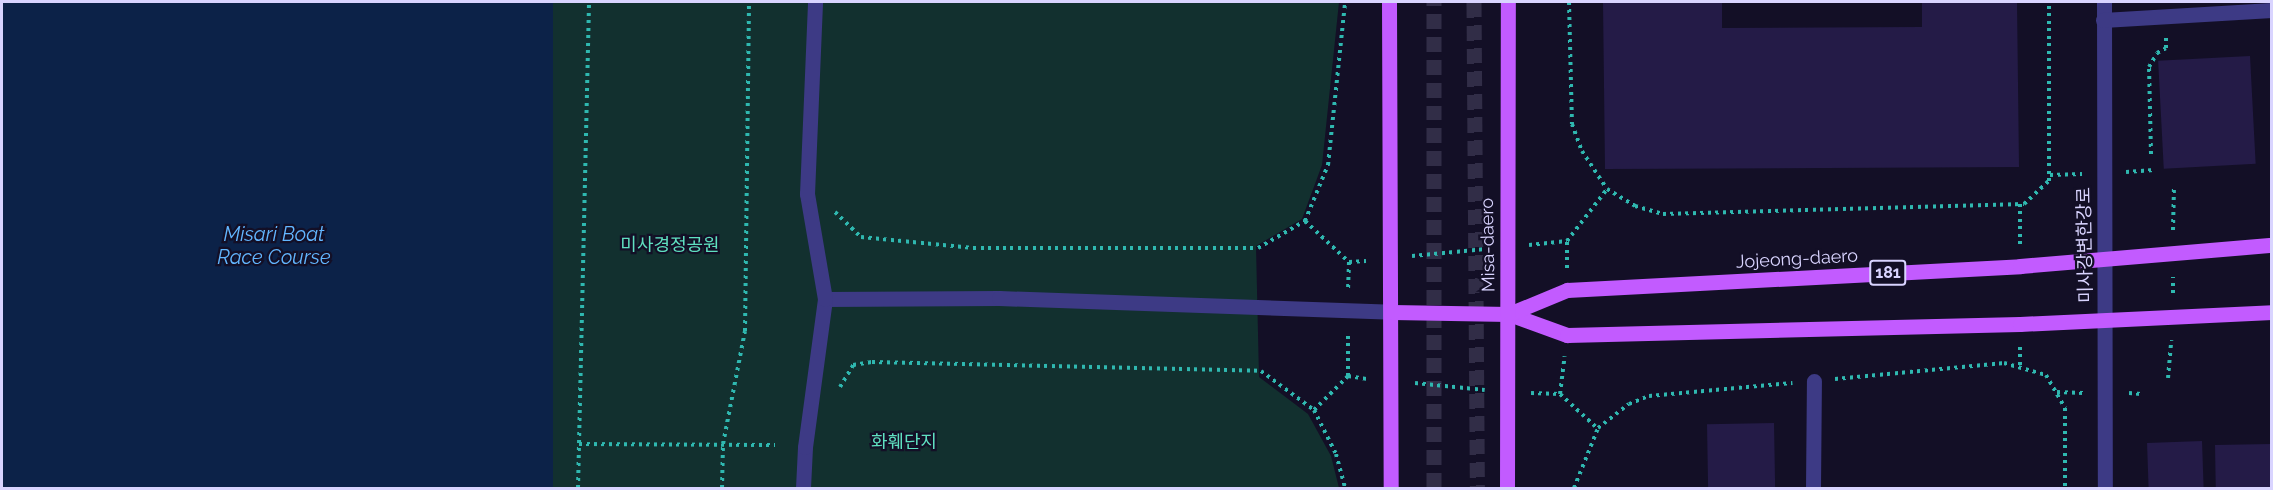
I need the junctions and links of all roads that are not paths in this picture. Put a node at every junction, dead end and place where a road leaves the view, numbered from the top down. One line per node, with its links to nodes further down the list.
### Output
1 (815, 2): 9 (street)
2 (1389, 2): 10 (main road)
3 (1508, 2): 12 (main road, Misa-daero)
4 (2104, 2): 6 (street, 미사강변한강로)
5 (2271, 10): 6 (street)
6 (2103, 20): 8 (street, 미사강변한강로)
7 (2271, 246): 8 (main road, Jojeong-daero / 181)
8 (2105, 261): 12 (main road, Jojeong-daero / 181); 13 (street, 미사강변한강로)
9 (825, 299): 10 (street); 15 (street)
10 (1392, 312): 12 (main road, Jojeong-daero / 181); 16 (main road)
11 (2271, 312): 13 (main road, Jojeong-daero / 181)
12 (1509, 314): 13 (main road, Jojeong-daero / 181); 17 (main road, Misa-daero)
13 (2105, 320): 19 (street, 미사강변한강로)
14 (1814, 381): 18 (street)
15 (803, 489)
16 (1391, 489)
17 (1507, 489)
18 (1813, 489)
19 (2105, 489)

